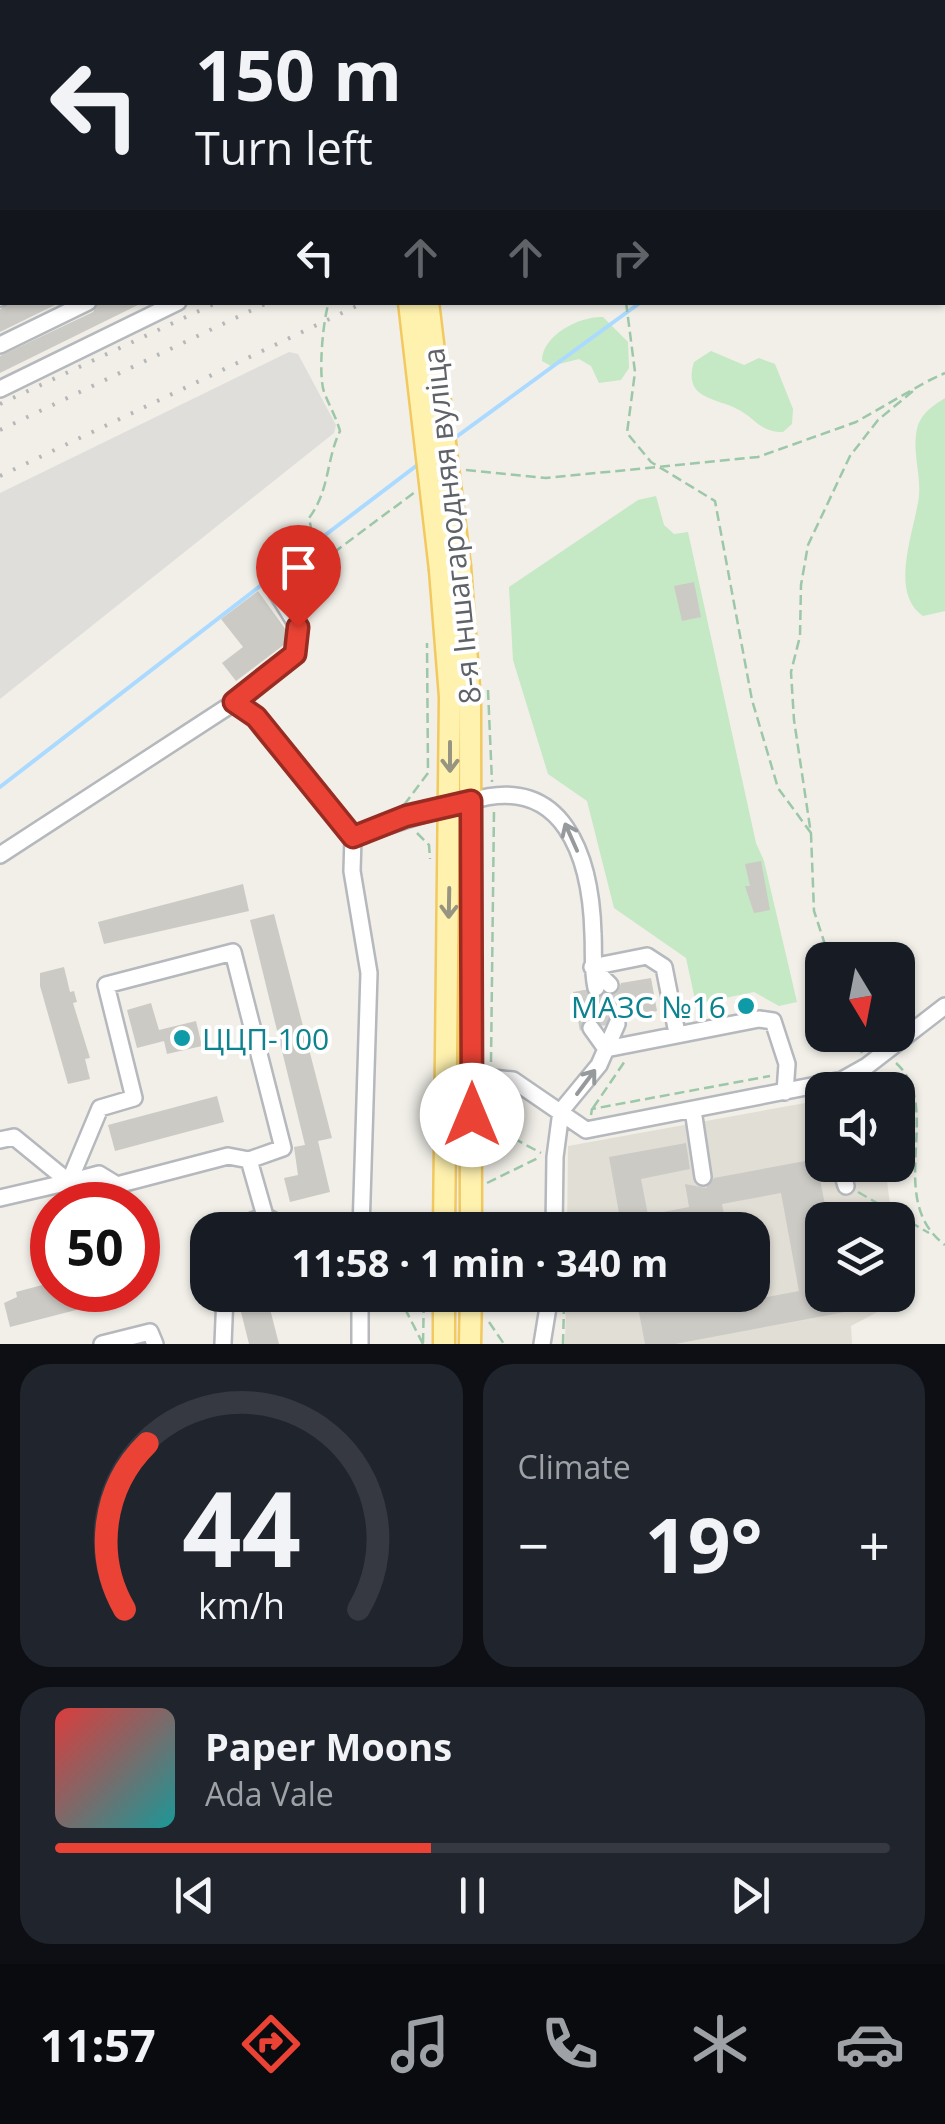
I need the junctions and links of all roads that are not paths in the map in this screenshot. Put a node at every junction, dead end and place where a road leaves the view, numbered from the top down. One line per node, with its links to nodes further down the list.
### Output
1 (82, 305): 5 (street)
2 (172, 305): 6 (street)
3 (409, 305): 7 (main road, 8-я Іншагародняя вуліца, bridge)
4 (428, 305): 7 (main road, 8-я Іншагародняя вуліца, bridge)
5 (0, 345)
6 (0, 389)
7 (450, 569): 10 (main road, 8-я Іншагародняя вуліца); 11 (main road, 8-я Іншагародняя вуліца, one-way to 11)
8 (277, 593): 9 (street)
9 (234, 702): 12 (street); 13 (street)
10 (471, 801): 11 (main road); 14 (street, one-way to 10); 21 (main road, 8-я Іншагародняя вуліца)
11 (450, 806): 12 (street); 20 (main road, 8-я Іншагародняя вуліца, one-way to 20)
12 (353, 837): 37 (street)
13 (0, 854)
14 (592, 968): 15 (street); 17 (street)
15 (597, 988)
16 (945, 1006): 19 (street)
17 (677, 1033): 18 (street); 23 (street)
18 (606, 1049): 18 (street); 25 (street, one-way to 18)
19 (854, 1072)
20 (447, 1076): 21 (main road); 38 (main road, 8-я Іншагародняя вуліца)
21 (472, 1076): 25 (street); 39 (main road, 8-я Іншагародняя вуліца)
22 (805, 1089): 23 (street)
23 (784, 1092): 24 (street)
24 (694, 1110): 25 (street); 28 (street)
25 (561, 1111): 40 (street)
26 (0, 1140): 29 (street)
27 (249, 1160): 29 (street); 31 (street); 36 (street)
28 (703, 1178)
29 (69, 1182): 30 (street)
30 (111, 1182)
31 (128, 1182)
32 (845, 1182): 33 (street)
33 (846, 1186)
34 (30, 1191): 35 (street)
35 (0, 1198)
36 (264, 1212)
37 (361, 1212)
38 (444, 1212)
39 (471, 1212)
40 (554, 1212)
41 (224, 1312): 48 (street)
42 (360, 1312): 49 (street)
43 (444, 1312): 50 (main road)
44 (471, 1312): 51 (main road)
45 (547, 1312): 52 (street)
46 (102, 1344): 47 (street)
47 (155, 1344)
48 (223, 1344)
49 (360, 1344)
50 (444, 1344)
51 (470, 1344)
52 (542, 1344)

